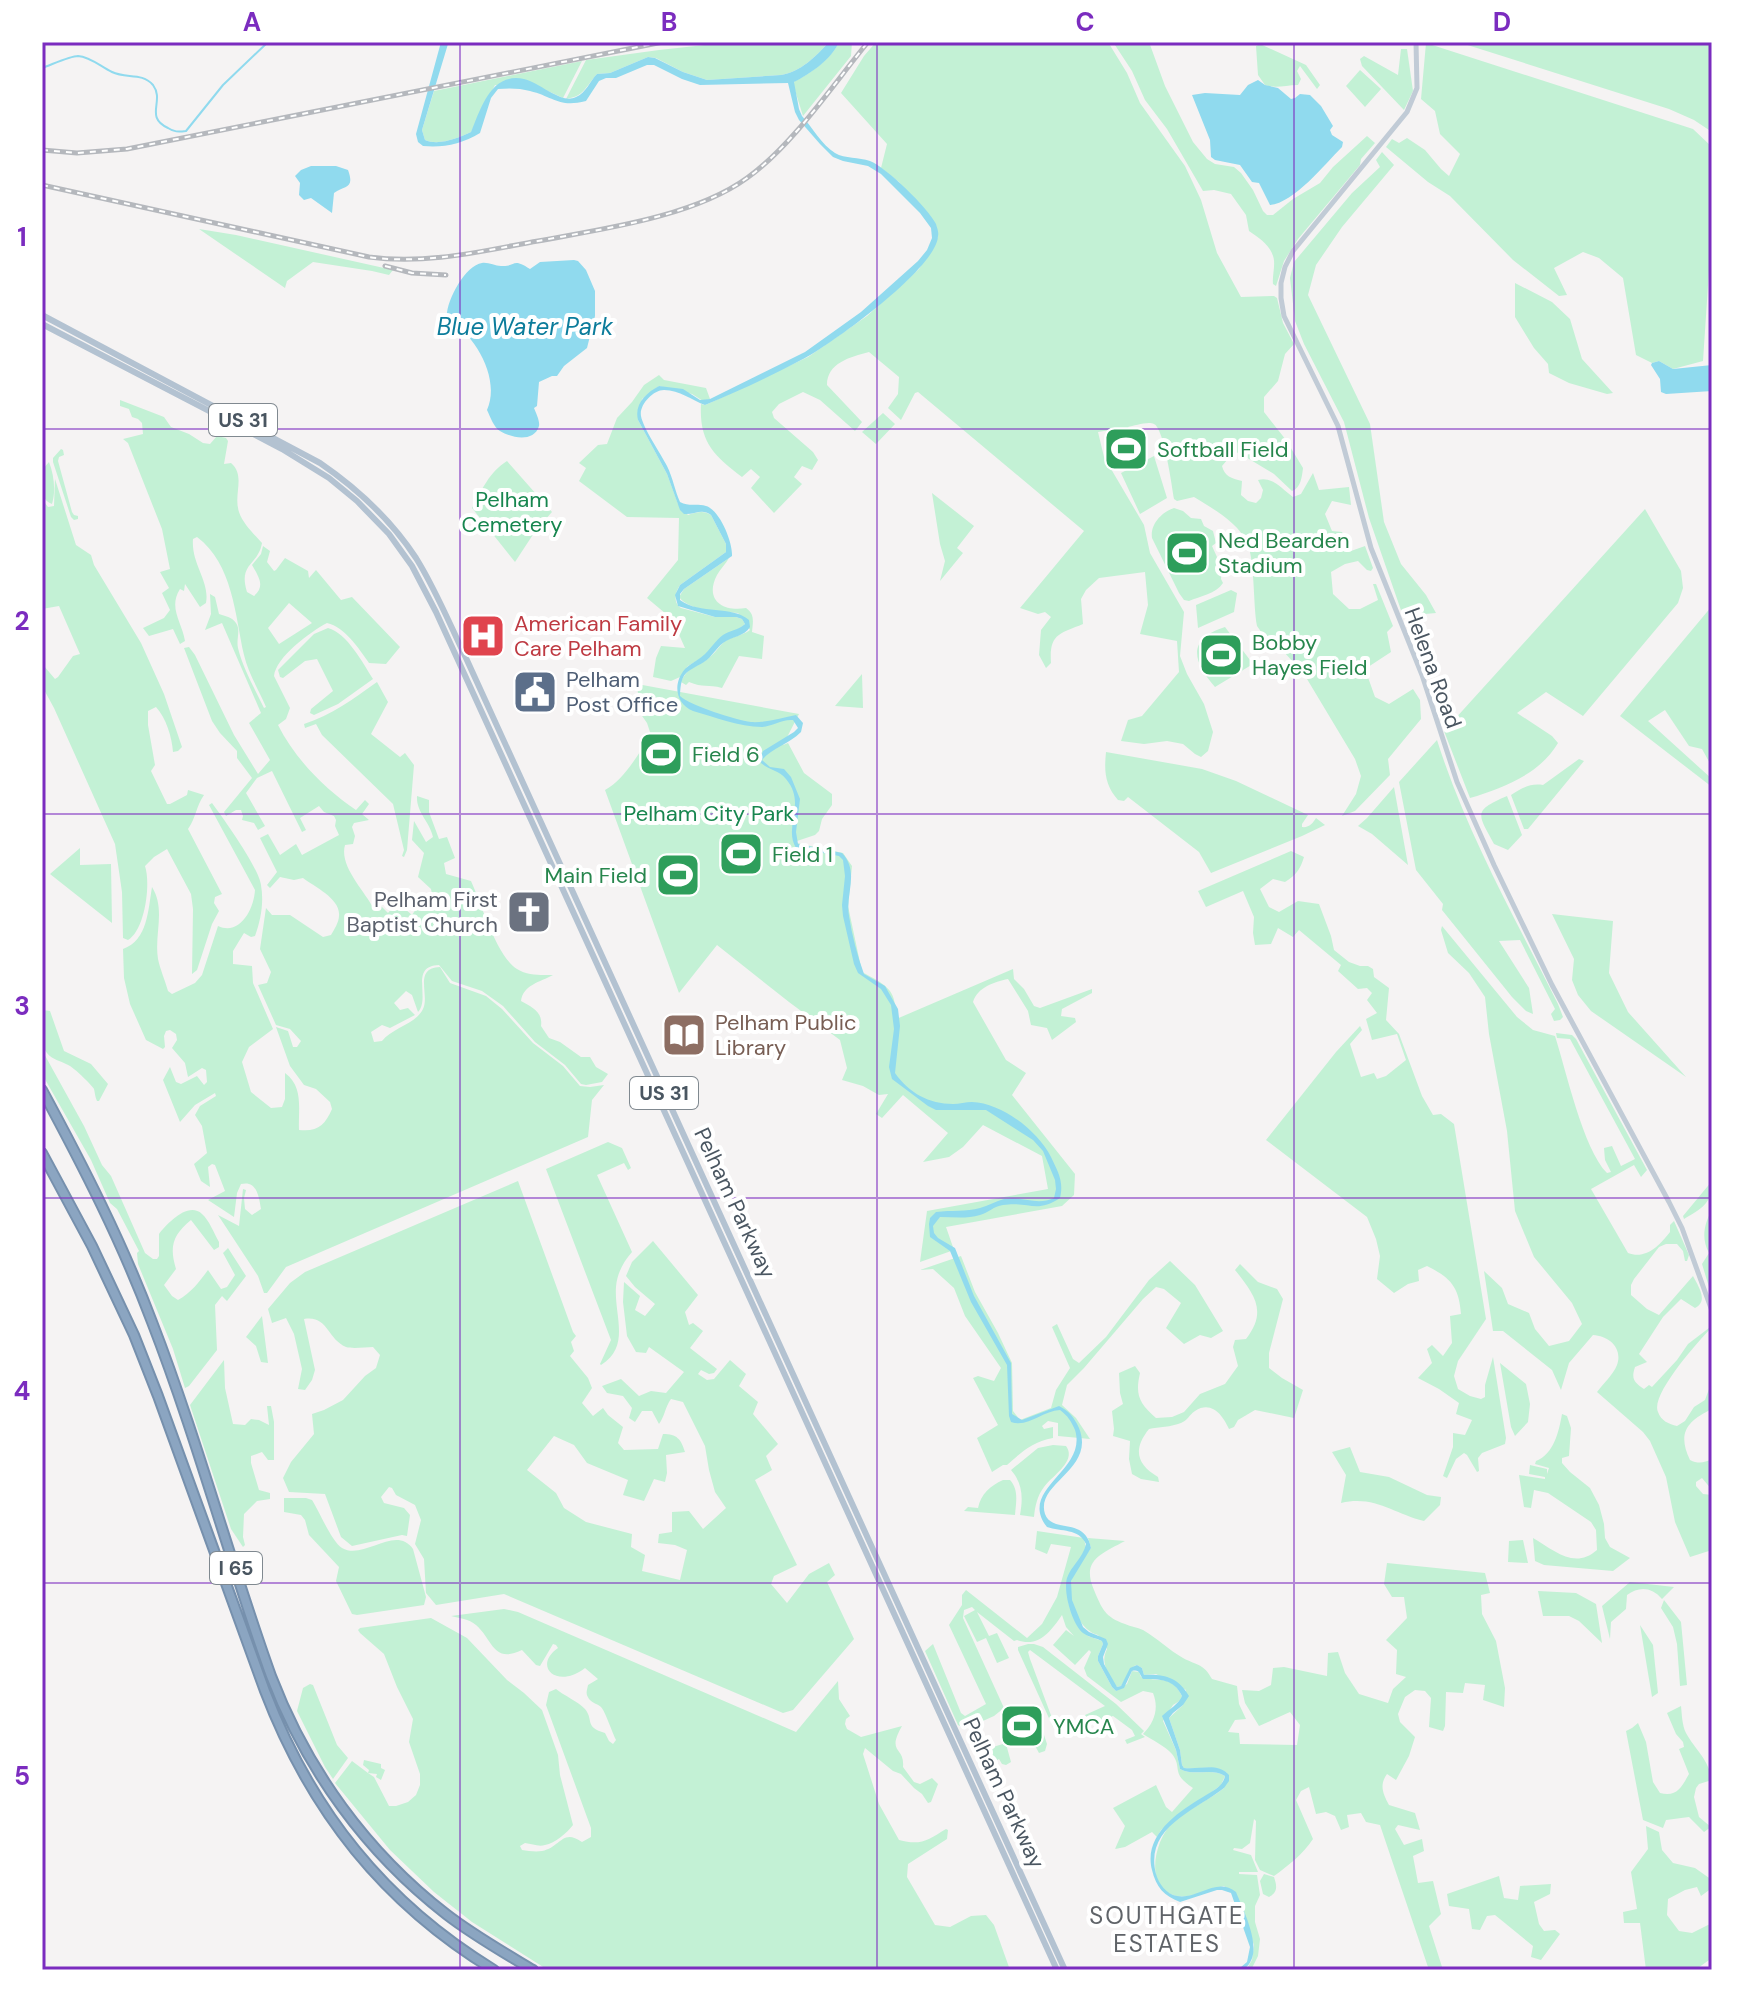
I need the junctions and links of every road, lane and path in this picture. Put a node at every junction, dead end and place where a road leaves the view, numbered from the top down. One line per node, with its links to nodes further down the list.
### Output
1 (1416, 42): 11 (main road, Helena Road)
2 (42, 315): 4 (main road, Pelham Parkway / US 31)
3 (42, 324): 4 (main road, Pelham Parkway / US 31)
4 (57, 327): 6 (main road, Pelham Parkway / US 31)
5 (42, 1090): 14 (highway, I 65)
6 (678, 1132): 8 (main road, Pelham Parkway / US 31); 9 (main road, Pelham Parkway / US 31)
7 (42, 1153): 13 (highway, I 65)
8 (706, 1183): 9 (main road); 10 (main road, Pelham Parkway / US 31)
9 (702, 1194): 10 (main road, Pelham Parkway / US 31)
10 (715, 1214): 12 (main road, Pelham Parkway / US 31)
11 (1712, 1311)
12 (1042, 1928): 15 (main road, Pelham Parkway / US 31); 16 (main road, Pelham Parkway / US 31)
13 (494, 1970)
14 (533, 1970)
15 (1057, 1970)
16 (1065, 1970)

